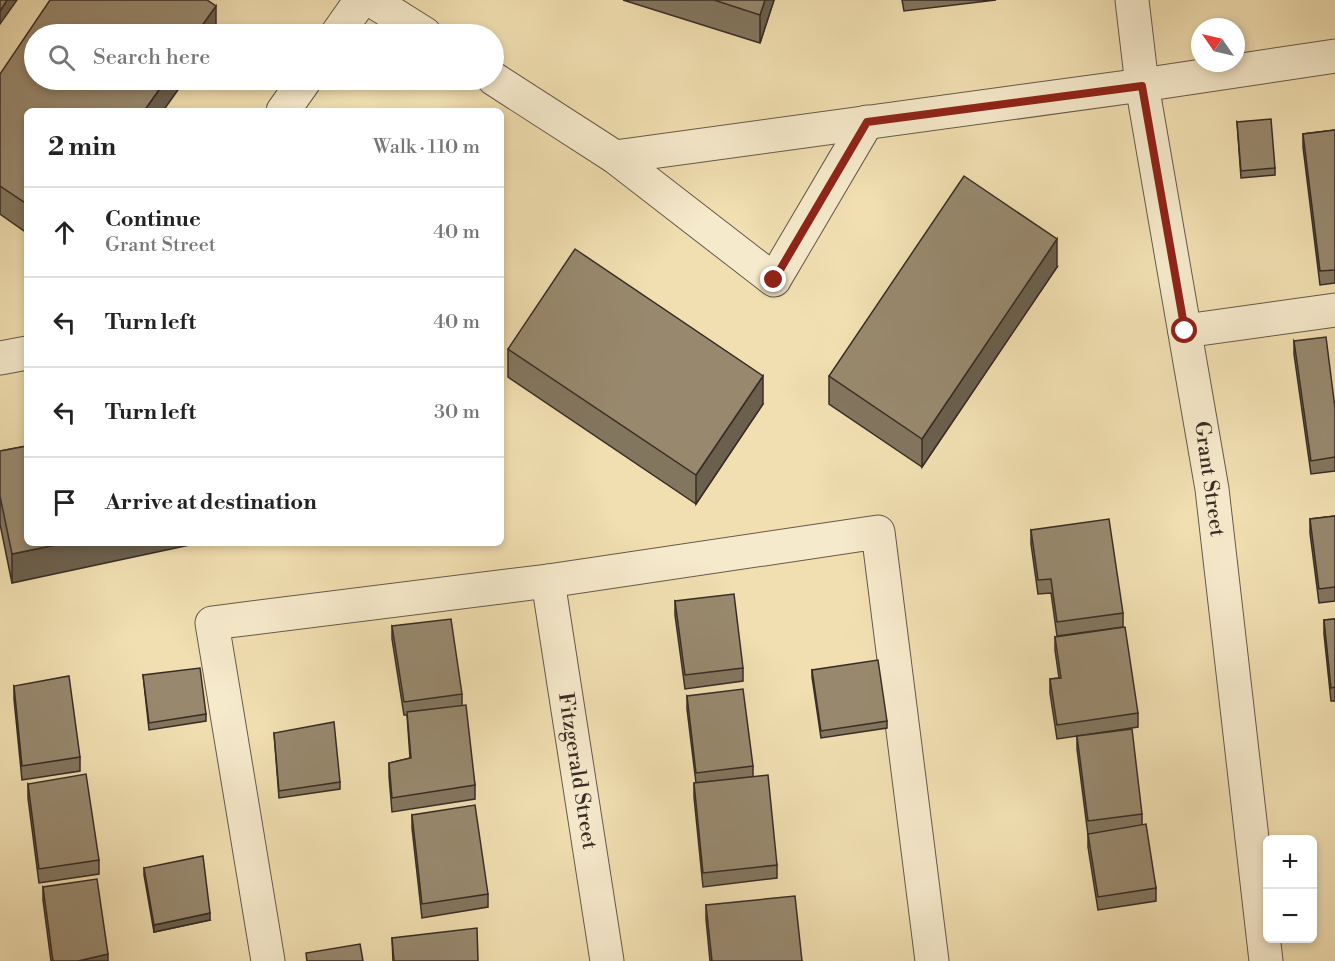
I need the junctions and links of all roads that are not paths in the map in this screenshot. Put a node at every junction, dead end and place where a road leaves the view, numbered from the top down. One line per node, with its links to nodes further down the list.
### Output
1 (361, 0): 4 (street)
2 (371, 0): 5 (street)
3 (1132, 0): 8 (street, Grant Street)
4 (344, 24)
5 (409, 24)
6 (1335, 56): 8 (street)
7 (504, 85): 12 (street)
8 (1142, 86): 11 (street); 14 (street, Grant Street)
9 (298, 90): 10 (street)
10 (285, 108)
11 (867, 122): 12 (street); 12 (street)
12 (615, 156)
13 (1335, 310): 14 (street)
14 (1185, 331): 21 (street, Grant Street)
15 (24, 354): 16 (street)
16 (0, 358)
17 (548, 581): 18 (street); 19 (street, Fitzgerald Street); 20 (street)
18 (268, 961)
19 (607, 961)
20 (933, 961)
21 (1266, 961)

